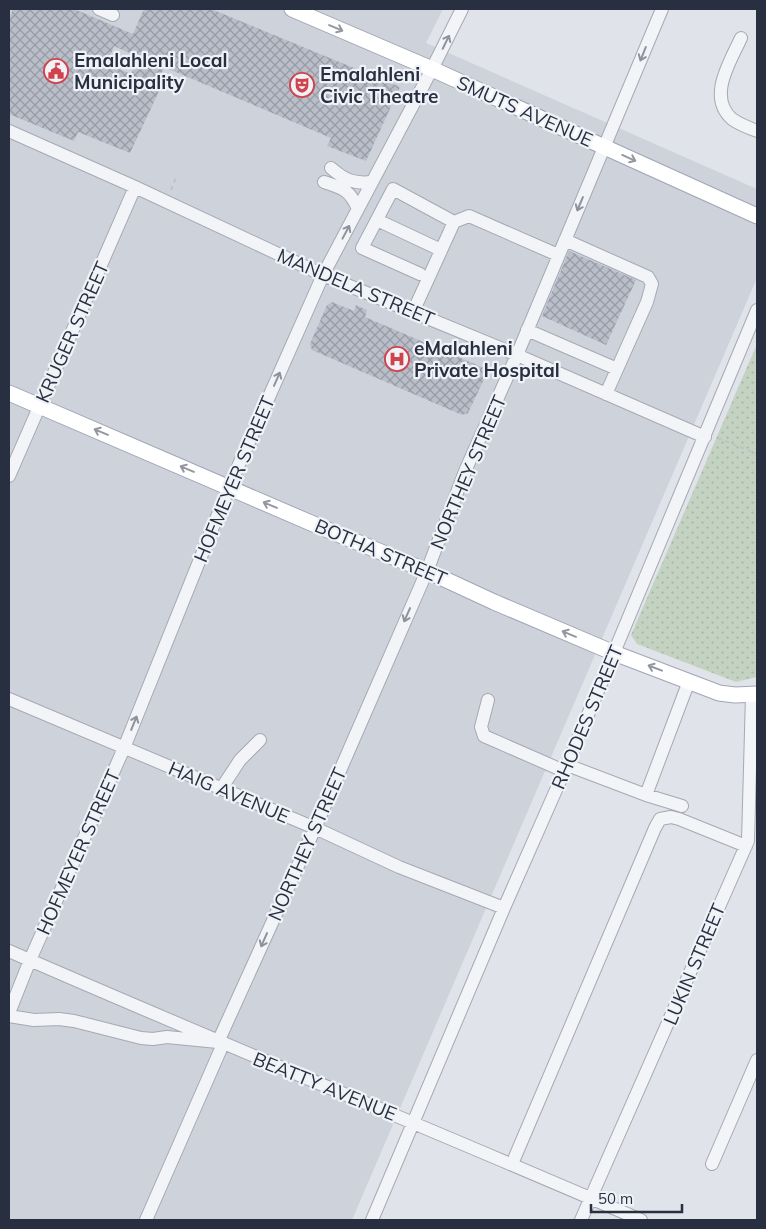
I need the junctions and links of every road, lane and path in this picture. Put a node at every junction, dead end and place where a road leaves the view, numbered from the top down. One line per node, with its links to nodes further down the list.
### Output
1 (99, 9): 5 (street)
2 (292, 9): 7 (main road, SMUTS AVENUE, one-way to 7)
3 (462, 9): 7 (street, HOFMEYER STREET, one-way to 3)
4 (662, 9): 10 (street, NORTHEY STREET, one-way to 10)
5 (114, 15)
6 (741, 38): 9 (street)
7 (432, 69): 10 (main road, SMUTS AVENUE); 14 (street, HOFMEYER STREET)
8 (9, 131): 15 (street, MANDELA STREET)
9 (757, 132)
10 (604, 147): 18 (main road, SMUTS AVENUE, one-way to 18); 21 (street, NORTHEY STREET, one-way to 21)
11 (331, 168): 14 (street)
12 (177, 175): 16 (path)
13 (324, 182): 17 (street)
14 (372, 182): 17 (street, HOFMEYER STREET)
15 (135, 187): 16 (street, MANDELA STREET); 33 (street, KRUGER STREET)
16 (166, 202): 25 (street, MANDELA STREET)
17 (358, 209): 25 (street, HOFMEYER STREET, one-way to 17)
18 (757, 216)
19 (377, 220): 20 (street); 22 (street); 24 (street)
20 (454, 222): 22 (street); 23 (street)
21 (565, 240): 23 (street, NORTHEY STREET); 30 (street)
22 (441, 250): 27 (street)
23 (558, 255): 28 (street, NORTHEY STREET)
24 (420, 274)
25 (323, 275): 27 (street, MANDELA STREET); 37 (street, HOFMEYER STREET, one-way to 25)
26 (757, 310): 34 (street, RHODES STREET)
27 (413, 312): 29 (street, MANDELA STREET)
28 (527, 330): 29 (street, NORTHEY STREET); 30 (street)
29 (517, 355): 32 (street, MANDELA STREET); 38 (street, NORTHEY STREET)
30 (617, 368): 32 (street)
31 (9, 393): 33 (main road, BOTHA STREET)
32 (606, 394): 34 (street, MANDELA STREET)
33 (40, 406): 36 (street, KRUGER STREET); 37 (main road, BOTHA STREET, one-way to 33)
34 (706, 435): 35 (path); 39 (street, RHODES STREET)
35 (757, 454)
36 (9, 476)
37 (228, 487): 38 (main road, BOTHA STREET, one-way to 37); 45 (street, HOFMEYER STREET, one-way to 37)
38 (427, 571): 39 (main road, BOTHA STREET, one-way to 38); 50 (street, NORTHEY STREET, one-way to 50)
39 (614, 653): 40 (main road, BOTHA STREET, one-way to 39); 46 (street, RHODES STREET)
40 (689, 681): 41 (main road, BOTHA STREET); 48 (street)
41 (754, 694): 51 (street, LUKIN STREET)
42 (9, 698): 45 (street, HAIG AVENUE)
43 (488, 700): 46 (street)
44 (260, 740): 47 (street)
45 (124, 748): 47 (street, HAIG AVENUE); 54 (street, HOFMEYER STREET)
46 (565, 768): 48 (street); 52 (street, RHODES STREET)
47 (221, 789): 50 (street, HAIG AVENUE)
48 (646, 795): 49 (street)
49 (682, 806)
50 (314, 828): 52 (street, HAIG AVENUE); 56 (street, NORTHEY STREET, one-way to 56)
51 (750, 844): 59 (street); 61 (street, LUKIN STREET)
52 (504, 908): 58 (street, RHODES STREET)
53 (9, 951): 54 (street, BEATTY AVENUE)
54 (30, 960): 55 (street, HOFMEYER STREET); 56 (street, BEATTY AVENUE)
55 (9, 1015): 56 (street)
56 (221, 1043): 58 (street, BEATTY AVENUE); 62 (street, NORTHEY STREET)
57 (757, 1060): 60 (street)
58 (412, 1122): 59 (street, BEATTY AVENUE); 63 (street, RHODES STREET)
59 (512, 1164): 61 (street, BEATTY AVENUE)
60 (712, 1164)
61 (590, 1198): 64 (street, LUKIN STREET); 65 (street, BEATTY AVENUE)
62 (146, 1220)
63 (372, 1220)
64 (581, 1220)
65 (641, 1220)

